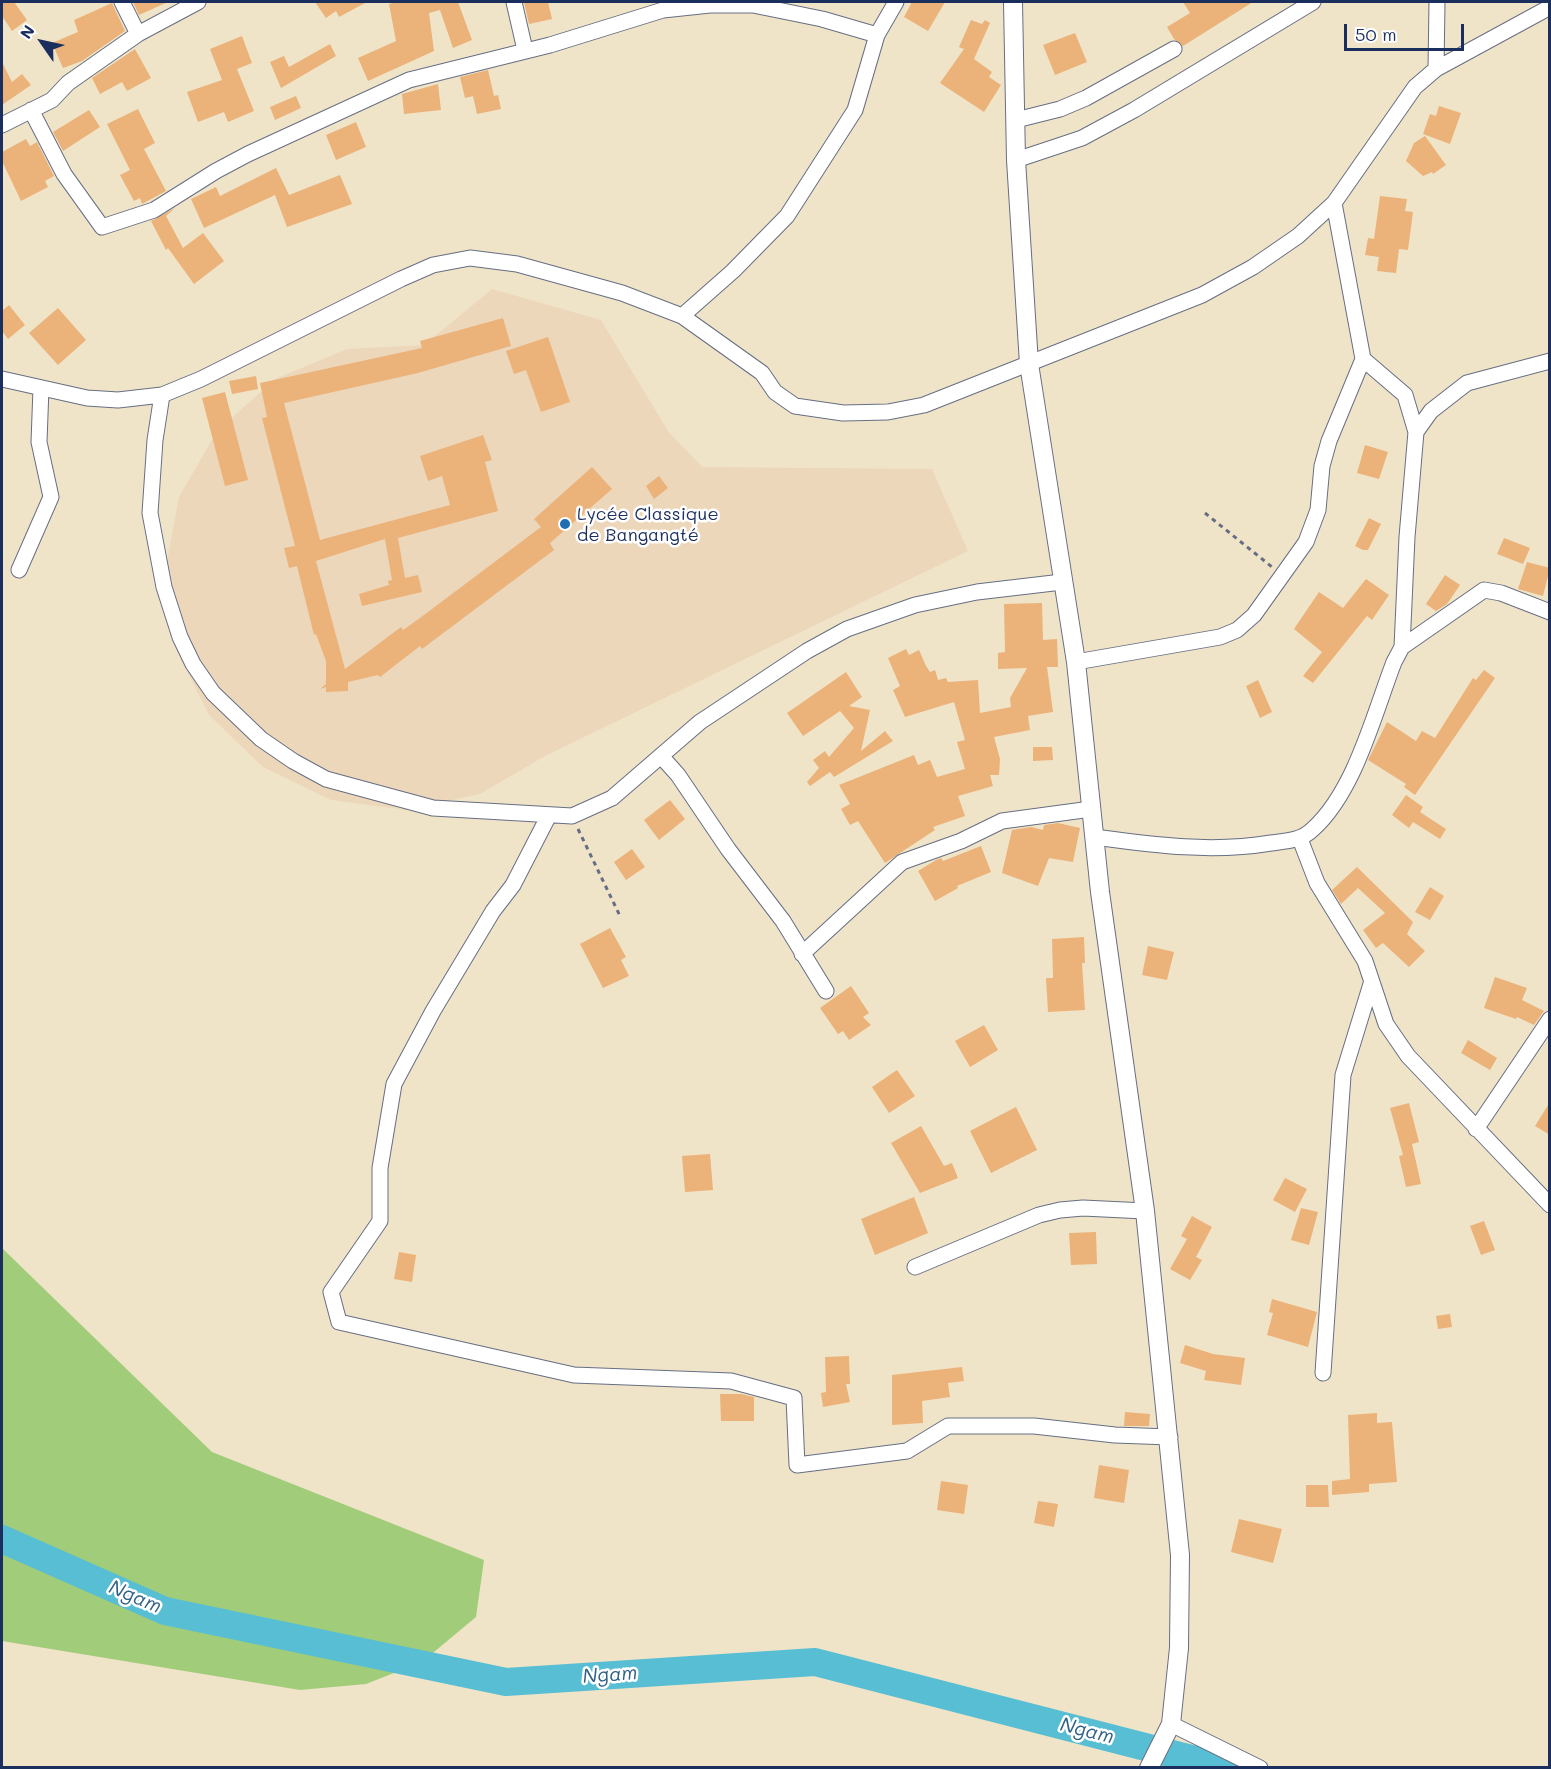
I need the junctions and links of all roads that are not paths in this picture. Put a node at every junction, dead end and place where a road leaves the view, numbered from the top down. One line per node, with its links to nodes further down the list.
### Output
1 (122, 2): 9 (street)
2 (198, 2): 9 (street)
3 (514, 2): 12 (street)
4 (896, 2): 10 (street)
5 (1013, 2): 15 (street)
6 (1313, 2): 17 (street)
7 (1437, 2): 13 (street)
8 (1550, 7): 13 (street)
9 (138, 34): 14 (street)
10 (877, 35): 12 (street); 19 (street)
11 (1174, 49): 15 (street)
12 (525, 50): 14 (street)
13 (1436, 69): 18 (street)
14 (31, 110): 16 (street)
15 (1016, 120): 17 (street)
16 (2, 125)
17 (1017, 160): 22 (street)
18 (1334, 203): 20 (street); 22 (street)
19 (682, 316): 22 (street); 26 (street)
20 (1363, 359): 25 (street); 33 (street)
21 (1550, 361): 27 (street)
22 (1029, 364): 30 (street)
23 (2, 380): 24 (street)
24 (41, 388): 26 (street); 29 (street)
25 (1405, 394): 27 (street); 28 (street)
26 (162, 395): 36 (street)
27 (1431, 411): 28 (street)
28 (1416, 432): 32 (street)
29 (19, 570)
30 (1062, 582): 33 (street); 34 (street)
31 (1550, 612): 32 (street)
32 (1402, 647): 38 (street)
33 (1076, 662): 35 (street)
34 (661, 756): 36 (street); 39 (street)
35 (1091, 809): 37 (street); 39 (street)
36 (548, 817): 48 (street)
37 (1094, 837): 38 (street); 45 (street)
38 (1300, 839): 40 (street)
39 (802, 954): 41 (street)
40 (1371, 984): 43 (street); 47 (street)
41 (826, 991)
42 (1550, 1019): 43 (street)
43 (1476, 1129): 44 (street)
44 (1550, 1205)
45 (1145, 1211): 46 (street); 48 (street)
46 (915, 1267)
47 (1323, 1372)
48 (1170, 1437): 49 (street)
49 (1171, 1724): 50 (street); 51 (street)
50 (1149, 1767)
51 (1260, 1767)

